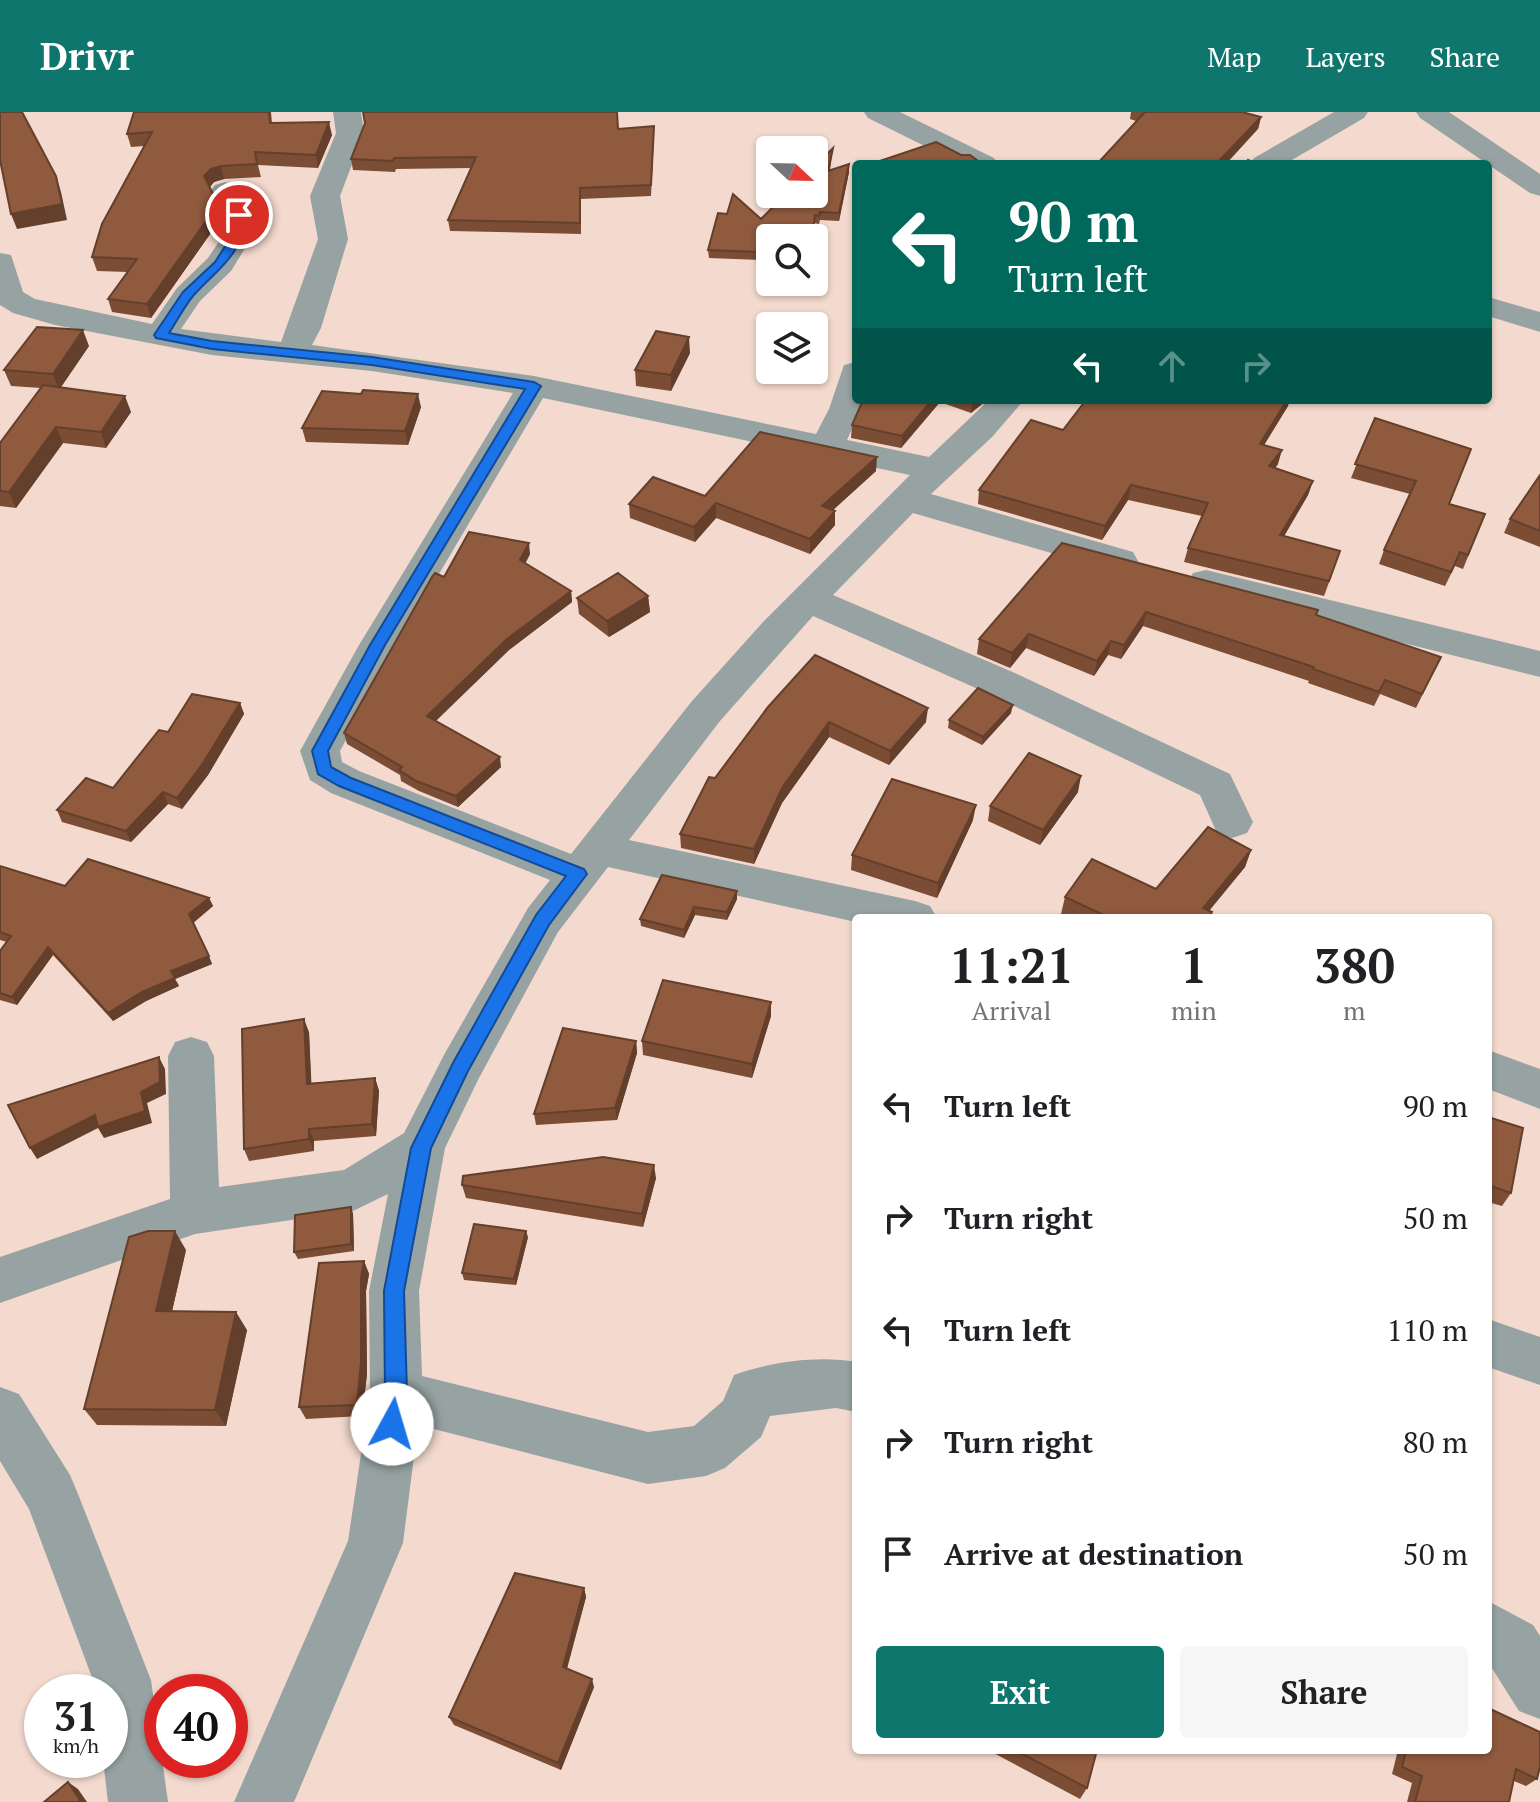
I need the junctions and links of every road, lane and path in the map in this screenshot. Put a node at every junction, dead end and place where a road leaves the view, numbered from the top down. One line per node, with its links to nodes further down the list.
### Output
1 (347, 112): 13 (street)
2 (878, 112): 5 (street)
3 (1354, 112): 6 (street)
4 (1430, 112): 7 (street)
5 (976, 160)
6 (1271, 160)
7 (1540, 187)
8 (225, 191): 12 (street)
9 (0, 262): 12 (street)
10 (1492, 307): 11 (street)
11 (1540, 322)
12 (161, 335): 13 (street)
13 (292, 353): 14 (street)
14 (534, 386): 17 (street); 22 (street)
15 (852, 387): 17 (street)
16 (1003, 404): 18 (street)
17 (827, 446): 18 (street)
18 (922, 484): 19 (street); 20 (street)
19 (808, 599): 21 (street); 22 (street)
20 (1540, 664)
21 (1232, 822)
22 (588, 861): 23 (street); 27 (street)
23 (892, 914)
24 (191, 1056): 28 (street)
25 (1492, 1071): 26 (street)
26 (1540, 1089)
27 (421, 1148): 28 (street); 33 (street)
28 (195, 1212): 29 (street)
29 (0, 1280)
30 (1492, 1344): 31 (street)
31 (1540, 1361)
32 (852, 1386): 33 (street)
33 (396, 1394): 38 (street)
34 (0, 1412): 37 (street)
35 (1492, 1632): 36 (street)
36 (1540, 1690)
37 (138, 1802)
38 (264, 1802)

